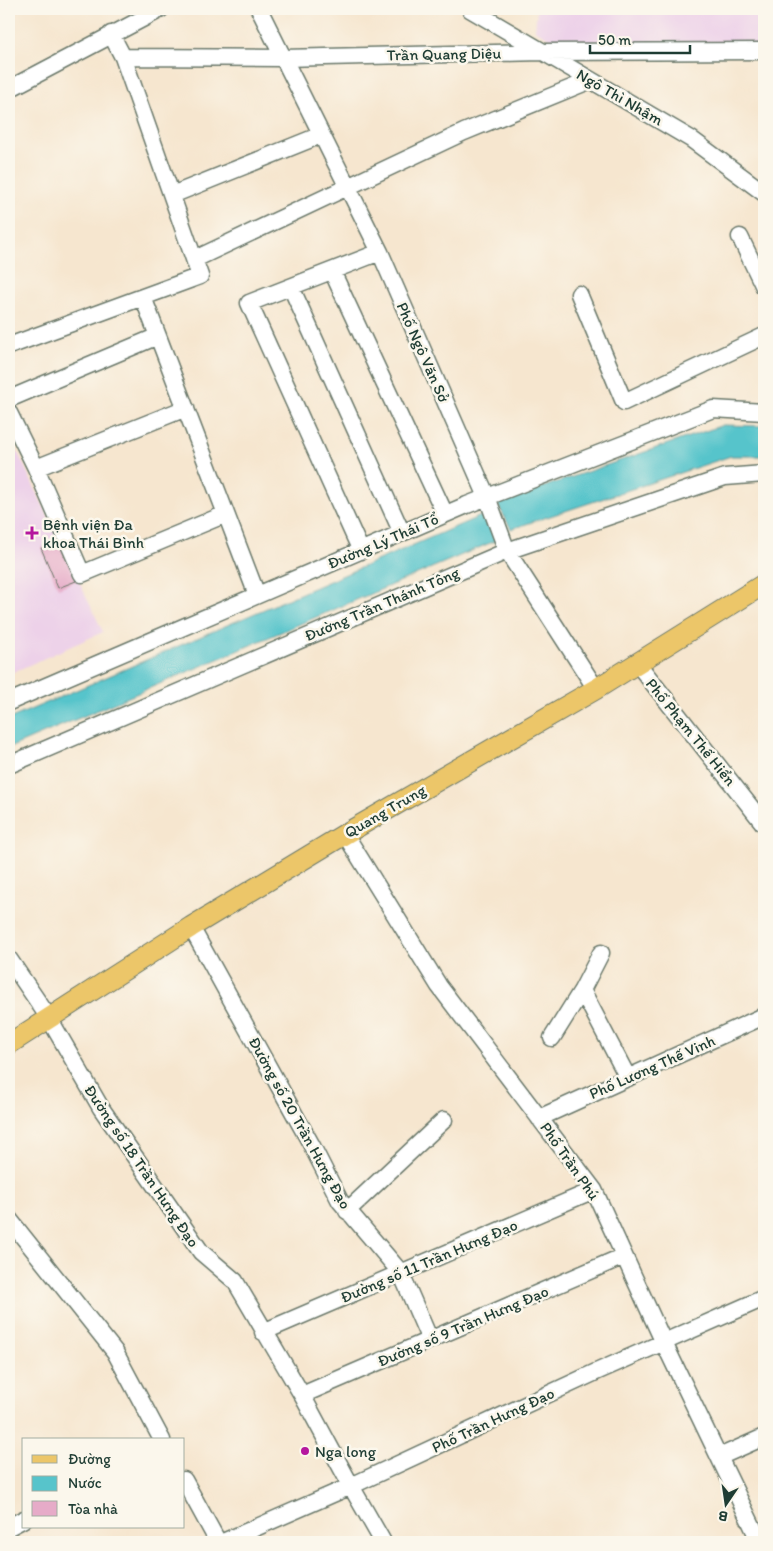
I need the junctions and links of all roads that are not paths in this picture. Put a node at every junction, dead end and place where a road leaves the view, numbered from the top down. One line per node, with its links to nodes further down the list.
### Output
1 (161, 9): 4 (street)
2 (259, 9): 8 (street, Phố Ngô Văn Sở)
3 (470, 9): 6 (street, Ngô Thì Nhậm)
4 (111, 34): 7 (street); 10 (street)
5 (764, 51): 6 (street, Trần Quang Diệu)
6 (542, 52): 8 (street, Trần Quang Diệu); 9 (street, Ngô Thì Nhậm)
7 (123, 57): 8 (street, Trần Quang Diệu); 14 (street)
8 (283, 58): 11 (street, Phố Ngô Văn Sở)
9 (590, 80): 12 (street); 13 (street, Ngô Thì Nhậm)
10 (9, 89)
11 (321, 135): 12 (street, Phố Ngô Văn Sở); 14 (street)
12 (347, 186): 16 (street, Phố Ngô Văn Sở); 17 (street)
13 (764, 193)
14 (172, 195): 17 (street)
15 (740, 237): 20 (street)
16 (380, 252): 18 (street); 32 (street, Phố Ngô Văn Sở)
17 (195, 258): 22 (street)
18 (332, 271): 19 (street); 34 (street)
19 (291, 287): 35 (street); 37 (street)
20 (764, 287)
21 (579, 294): 24 (street)
22 (143, 297): 23 (street); 25 (street)
23 (158, 336): 26 (street); 27 (street)
24 (764, 336)
25 (9, 346)
26 (9, 399)
27 (186, 408): 30 (street); 33 (street)
28 (764, 412): 32 (street, Đường Lý Thái Tổ)
29 (9, 413): 30 (street)
30 (36, 468): 33 (street)
31 (764, 474): 36 (street, Đường Trần Thánh Tông)
32 (489, 504): 34 (street, Đường Lý Thái Tổ); 36 (street, Phố Ngô Văn Sở)
33 (226, 514): 39 (street)
34 (445, 514): 35 (street, Đường Lý Thái Tổ)
35 (402, 533): 37 (street, Đường Lý Thái Tổ)
36 (505, 546): 41 (street, Phố Ngô Văn Sở); 43 (street, Đường Trần Thánh Tông)
37 (361, 551): 39 (street, Đường Lý Thái Tổ)
38 (764, 584): 40 (main road, Quang Trung)
39 (257, 595): 42 (street, Đường Lý Thái Tổ)
40 (636, 664): 41 (main road, Quang Trung); 44 (street, Phố Phạm Thế Hiển)
41 (596, 688): 45 (main road, Quang Trung)
42 (9, 702)
43 (9, 765)
44 (764, 824)
45 (345, 834): 46 (main road, Quang Trung); 55 (street, Phố Trần Phú)
46 (191, 927): 51 (main road, Quang Trung); 58 (street, Đường số 20 Trần Hưng Đạo)
47 (600, 953): 49 (street)
48 (9, 958): 51 (street, Đường số 18 Trần Hưng Đạo)
49 (582, 990): 52 (street); 54 (street)
50 (764, 1016): 54 (street, Phố Lương Thế Vinh)
51 (49, 1018): 53 (main road, Quang Trung); 63 (street, Đường số 18 Trần Hưng Đạo)
52 (552, 1038)
53 (9, 1044)
54 (628, 1078): 55 (street, Phố Lương Thế Vinh)
55 (540, 1118): 57 (street, Phố Trần Phú)
56 (444, 1120): 58 (street)
57 (594, 1190): 60 (street, Phố Trần Phú); 61 (street, Đường số 11 Trần Hưng Đạo)
58 (347, 1211): 61 (street, Đường số 20 Trần Hưng Đạo)
59 (9, 1220): 68 (street)
60 (624, 1256): 64 (street, Đường số 9 Trần Hưng Đạo); 65 (street, Phố Trần Phú)
61 (401, 1273): 63 (street, Đường số 11 Trần Hưng Đạo); 64 (street, Đường số 20 Trần Hưng Đạo)
62 (764, 1298): 65 (street, Phố Trần Hưng Đạo)
63 (264, 1332): 66 (street, Đường số 18 Trần Hưng Đạo)
64 (430, 1340): 66 (street, Đường số 9 Trần Hưng Đạo)
65 (664, 1343): 69 (street, Phố Trần Phú); 71 (street, Phố Trần Hưng Đạo)
66 (302, 1395): 71 (street, Đường số 18 Trần Hưng Đạo)
67 (764, 1437): 69 (street)
68 (161, 1438)
69 (718, 1457): 77 (street, Phố Trần Phú)
70 (185, 1482): 74 (street)
71 (351, 1486): 75 (street, Phố Trần Hưng Đạo); 76 (street, Đường số 18 Trần Hưng Đạo)
72 (22, 1520): 73 (street)
73 (9, 1527)
74 (218, 1542)
75 (223, 1542)
76 (383, 1542)
77 (760, 1542)

